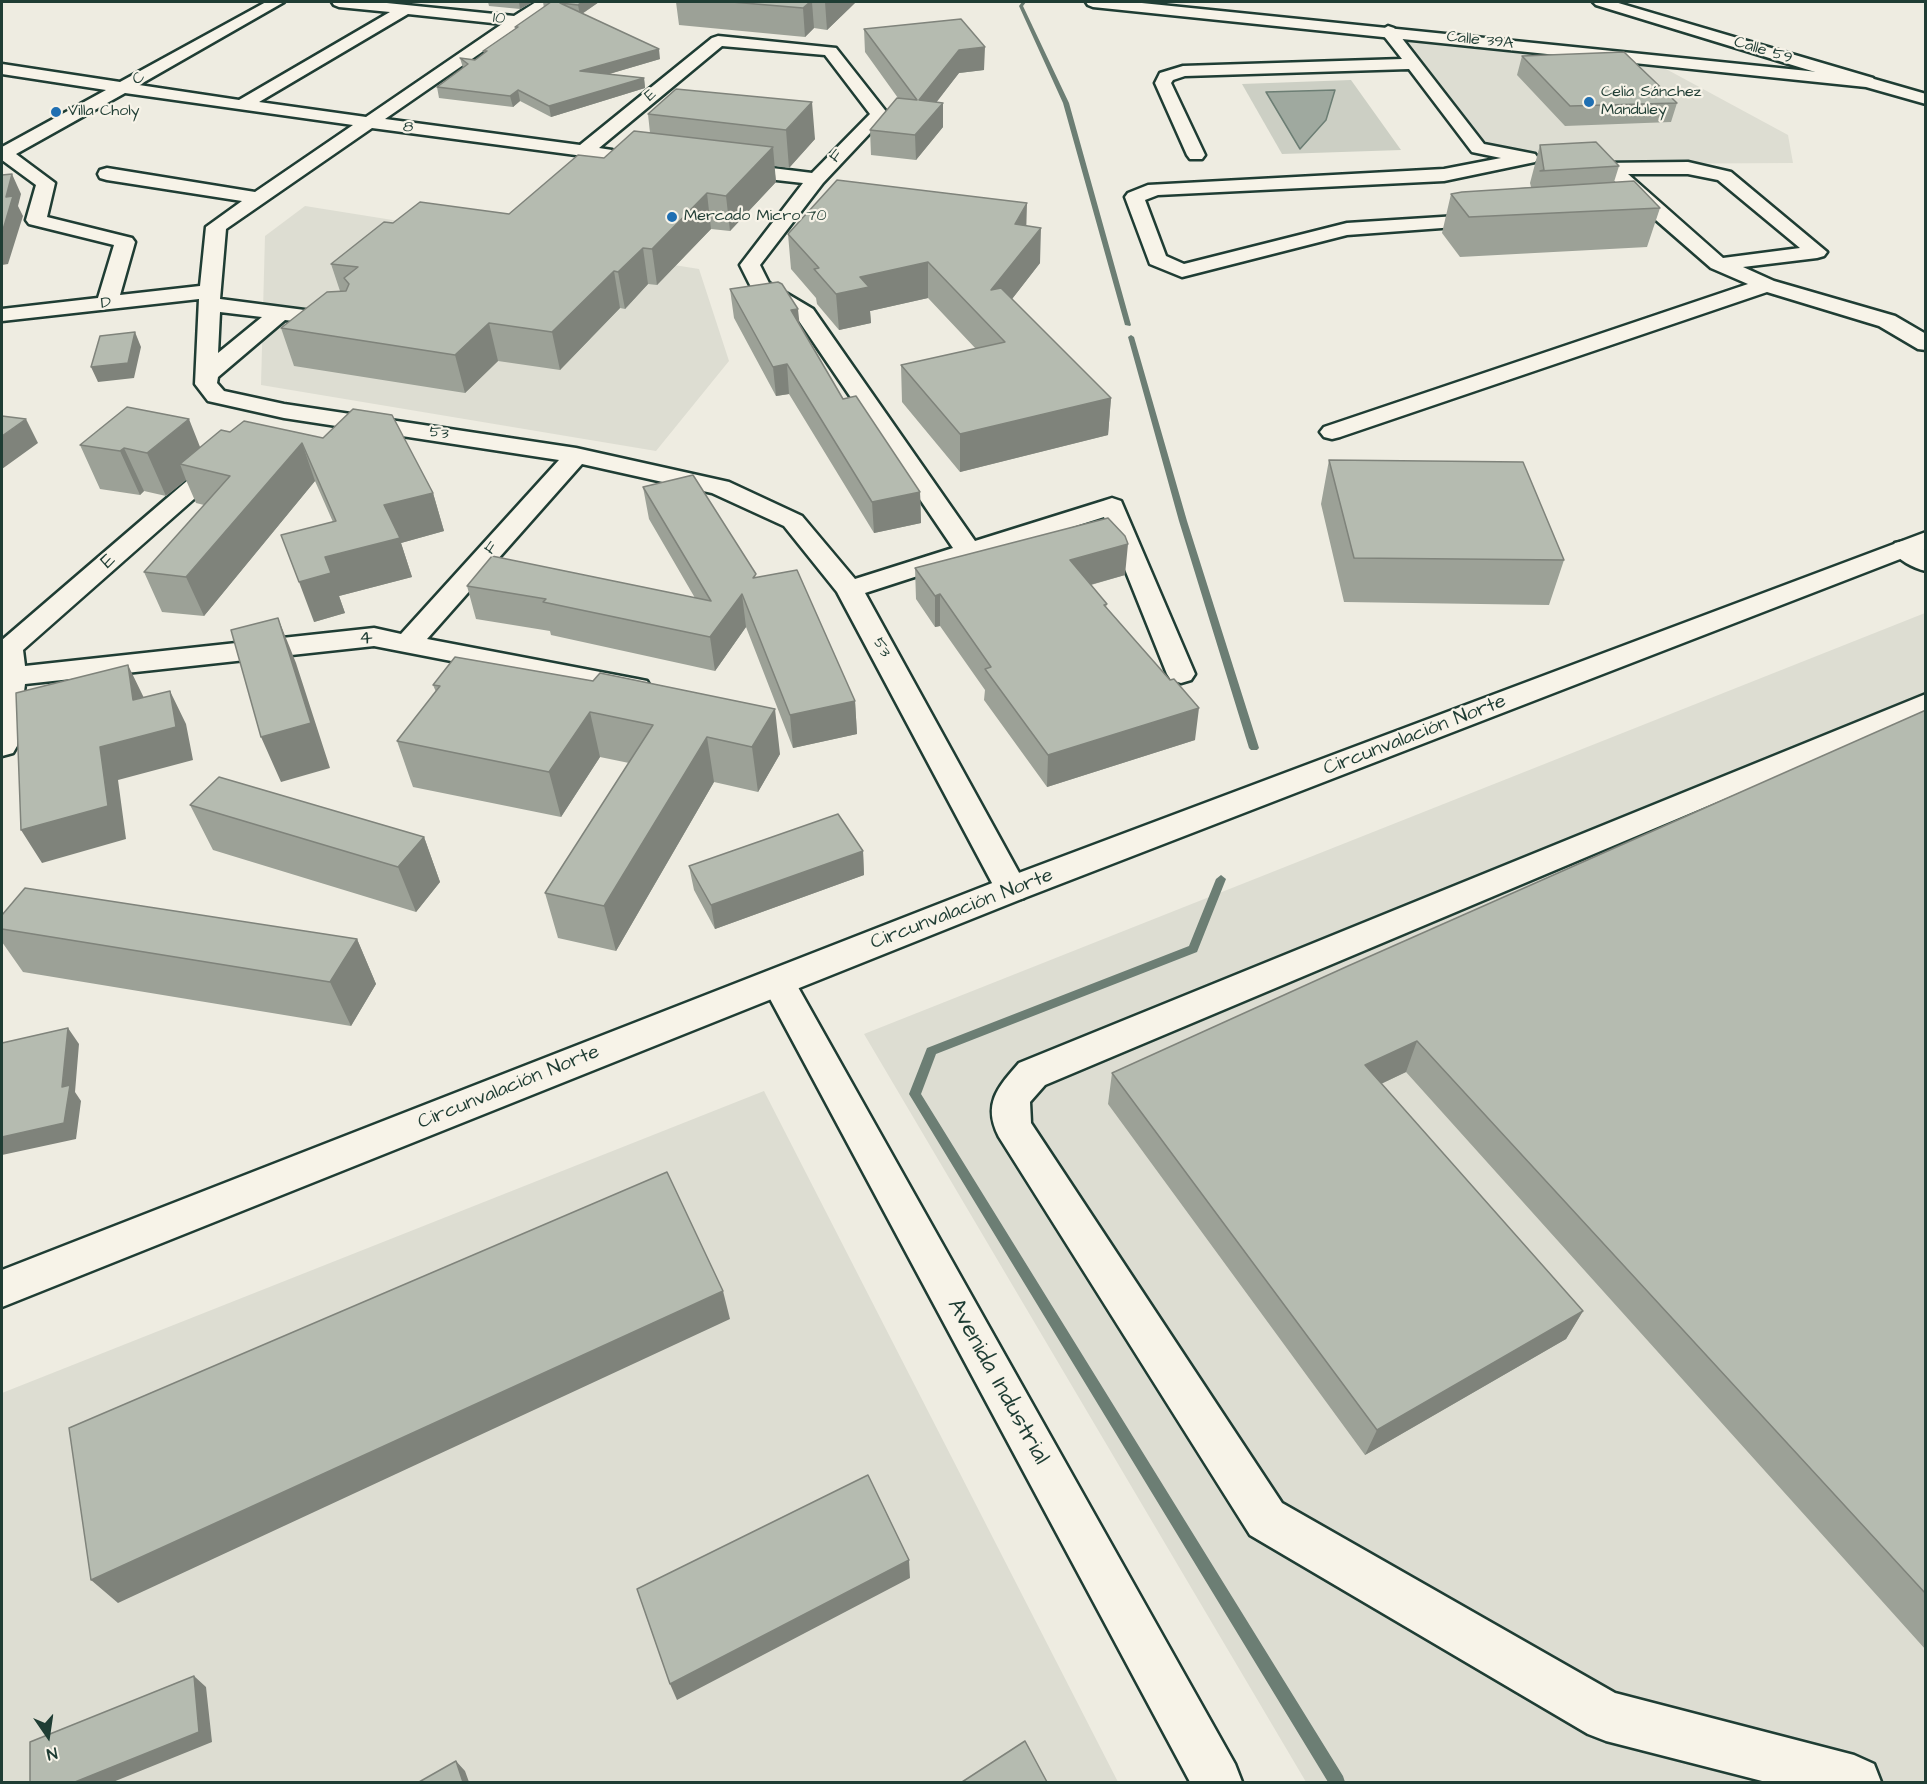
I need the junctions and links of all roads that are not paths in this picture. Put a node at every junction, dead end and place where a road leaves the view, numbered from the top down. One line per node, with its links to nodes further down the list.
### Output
1 (276, 2): 15 (street, C)
2 (339, 2): 6 (street, 10)
3 (545, 2): 7 (street)
4 (1094, 2): 8 (street, Calle 39A)
5 (1601, 2): 10 (street, Calle 59)
6 (406, 9): 7 (street, 10); 17 (street)
7 (516, 21): 18 (street)
8 (1388, 31): 11 (street); 13 (street, Calle 39A)
9 (718, 41): 19 (street, E); 27 (street, F)
10 (1752, 48): 13 (street); 14 (street, Calle 59)
11 (1414, 64): 21 (street); 23 (street)
12 (2, 69): 15 (street, 8)
13 (1739, 69): 14 (street, Calle 39A)
14 (1867, 82): 16 (street, Calle 59)
15 (122, 88): 17 (street, 8); 20 (street, C)
16 (1926, 99)
17 (242, 105): 18 (street, 8)
18 (369, 123): 19 (street, 8); 28 (street)
19 (584, 151): 22 (street, 8)
20 (3, 154): 35 (street)
21 (1196, 155)
22 (626, 156)
23 (1529, 158): 25 (street); 31 (street)
24 (715, 167): 27 (street)
25 (1597, 168): 29 (street); 32 (street)
26 (107, 174): 28 (street)
27 (816, 179): 45 (street, F)
28 (259, 198): 34 (street)
29 (1656, 210): 30 (street); 32 (street)
30 (1632, 212)
31 (1505, 219)
32 (1718, 264): 33 (street)
33 (1767, 285): 39 (street); 42 (street)
34 (210, 298): 35 (street, D); 36 (street, D); 40 (street)
35 (107, 303): 37 (street, D)
36 (280, 313): 38 (street, D); 40 (street)
37 (2, 315)
38 (348, 322)
39 (1926, 344)
40 (207, 374): 41 (street, 53)
41 (284, 411): 43 (street, 53); 48 (street, E)
42 (1332, 432)
43 (576, 455): 46 (street, 53); 47 (street, F)
44 (1918, 551): 54 (street, Circunvalación Norte)
45 (970, 553): 46 (street); 49 (street)
46 (849, 589): 54 (street, 53)
47 (408, 643): 50 (street, 4); 51 (street, 4)
48 (5, 647): 50 (street, E)
49 (1181, 674)
50 (12, 675): 53 (street, E)
51 (662, 693)
52 (1926, 703): 58 (street)
53 (2, 746)
54 (1012, 889): 55 (street, Circunvalación Norte)
55 (778, 982): 56 (street, Circunvalación Norte); 57 (street, Avenida Industrial)
56 (2, 1289)
57 (1217, 1782)
58 (1856, 1782)

